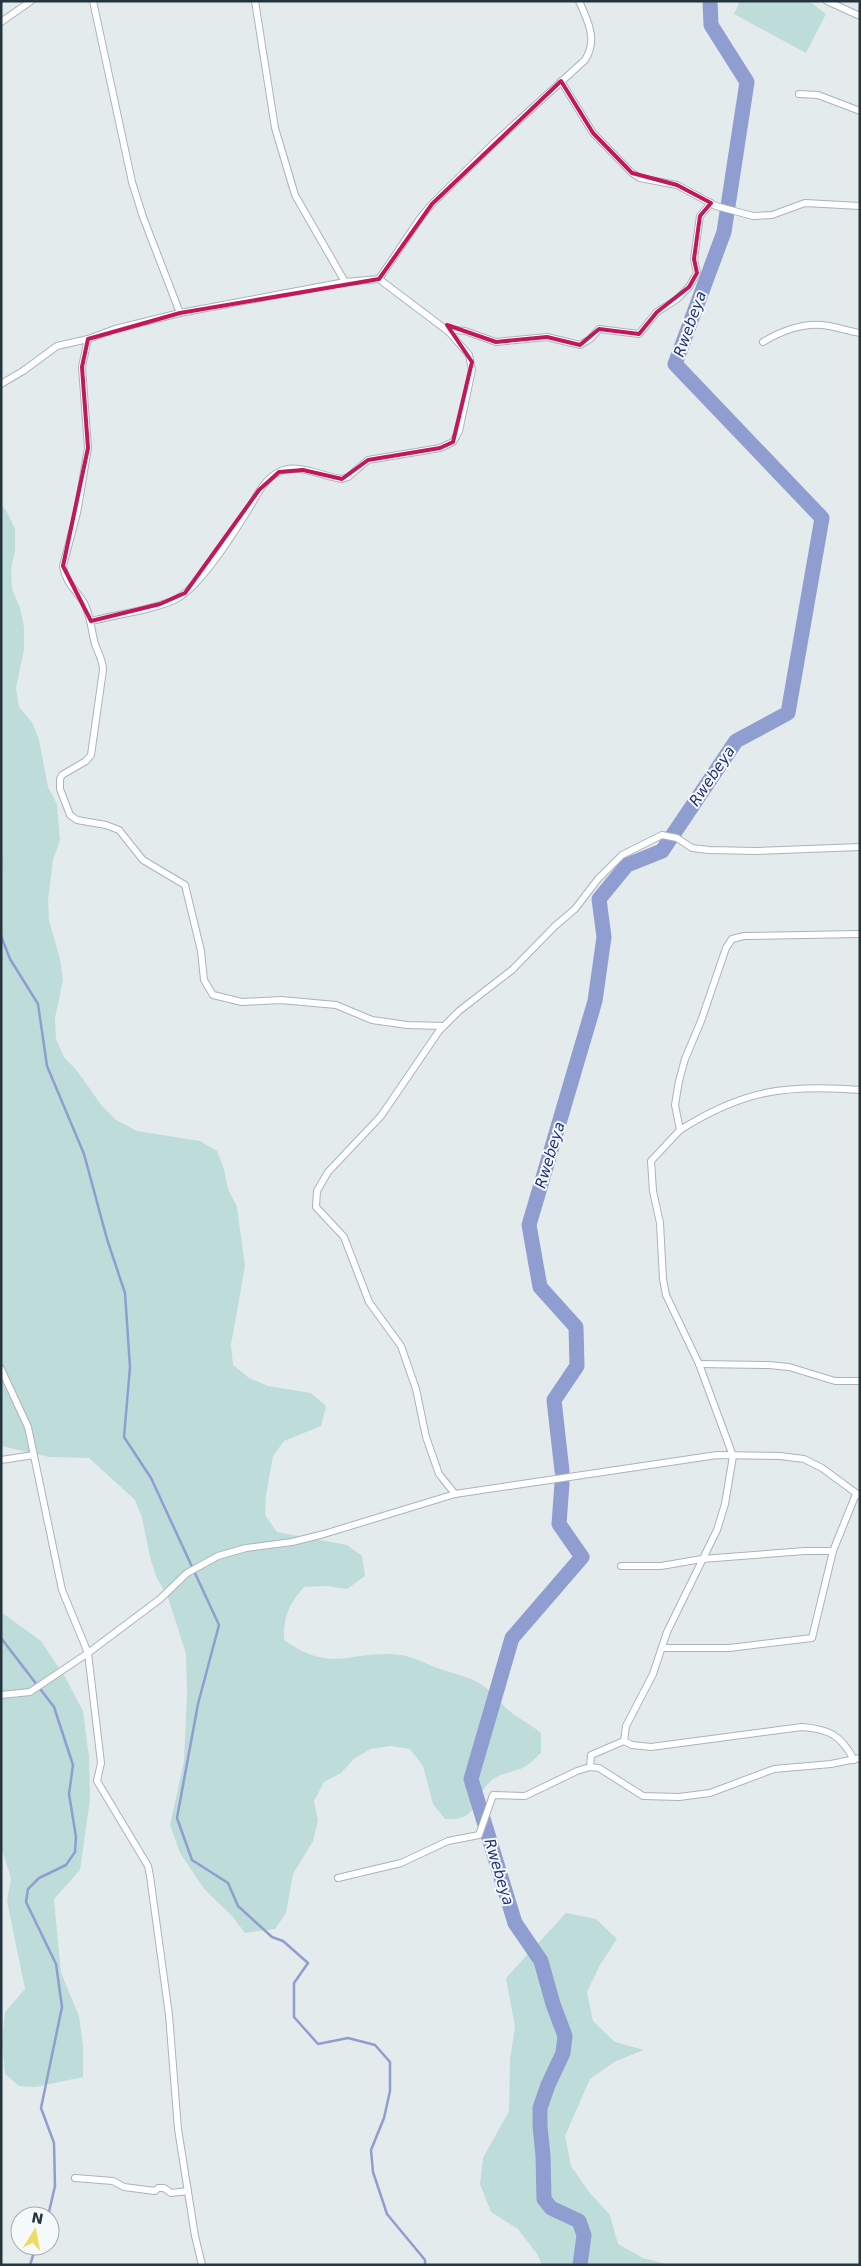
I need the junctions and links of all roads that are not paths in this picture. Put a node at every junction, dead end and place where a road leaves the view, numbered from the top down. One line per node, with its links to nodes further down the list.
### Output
1 (31, 1): 7 (street)
2 (93, 1): 15 (street)
3 (255, 1): 14 (street)
4 (580, 1): 8 (street)
5 (827, 1): 6 (street)
6 (860, 16)
7 (1, 22)
8 (561, 82): 11 (street); 13 (street)
9 (799, 94): 10 (street)
10 (860, 111)
11 (714, 204): 12 (street); 16 (street)
12 (860, 206)
13 (379, 279): 14 (street); 16 (street)
14 (345, 282): 15 (street)
15 (180, 313): 18 (street)
16 (446, 330): 21 (street)
17 (860, 333): 19 (street)
18 (88, 339): 20 (street); 21 (street)
19 (763, 342)
20 (1, 384)
21 (91, 621): 24 (street)
22 (860, 847): 24 (street)
23 (860, 934): 26 (street)
24 (443, 1026): 33 (street)
25 (860, 1090): 26 (street)
26 (680, 1130): 27 (street)
27 (699, 1364): 29 (street); 31 (street)
28 (1, 1370): 30 (street)
29 (860, 1381)
30 (34, 1455): 32 (street); 39 (street)
31 (733, 1456): 33 (street); 34 (street); 36 (street)
32 (1, 1460)
33 (455, 1494): 39 (street)
34 (858, 1495): 35 (street)
35 (833, 1551): 36 (street); 38 (street)
36 (702, 1559): 37 (street); 38 (street)
37 (622, 1566)
38 (662, 1648): 41 (street)
39 (88, 1654): 40 (street); 46 (street)
40 (1, 1695)
41 (624, 1741): 42 (street); 43 (street)
42 (857, 1759): 43 (street)
43 (590, 1767): 44 (street)
44 (338, 1878)
45 (75, 2178): 46 (street)
46 (188, 2191): 47 (street)
47 (202, 2265)

